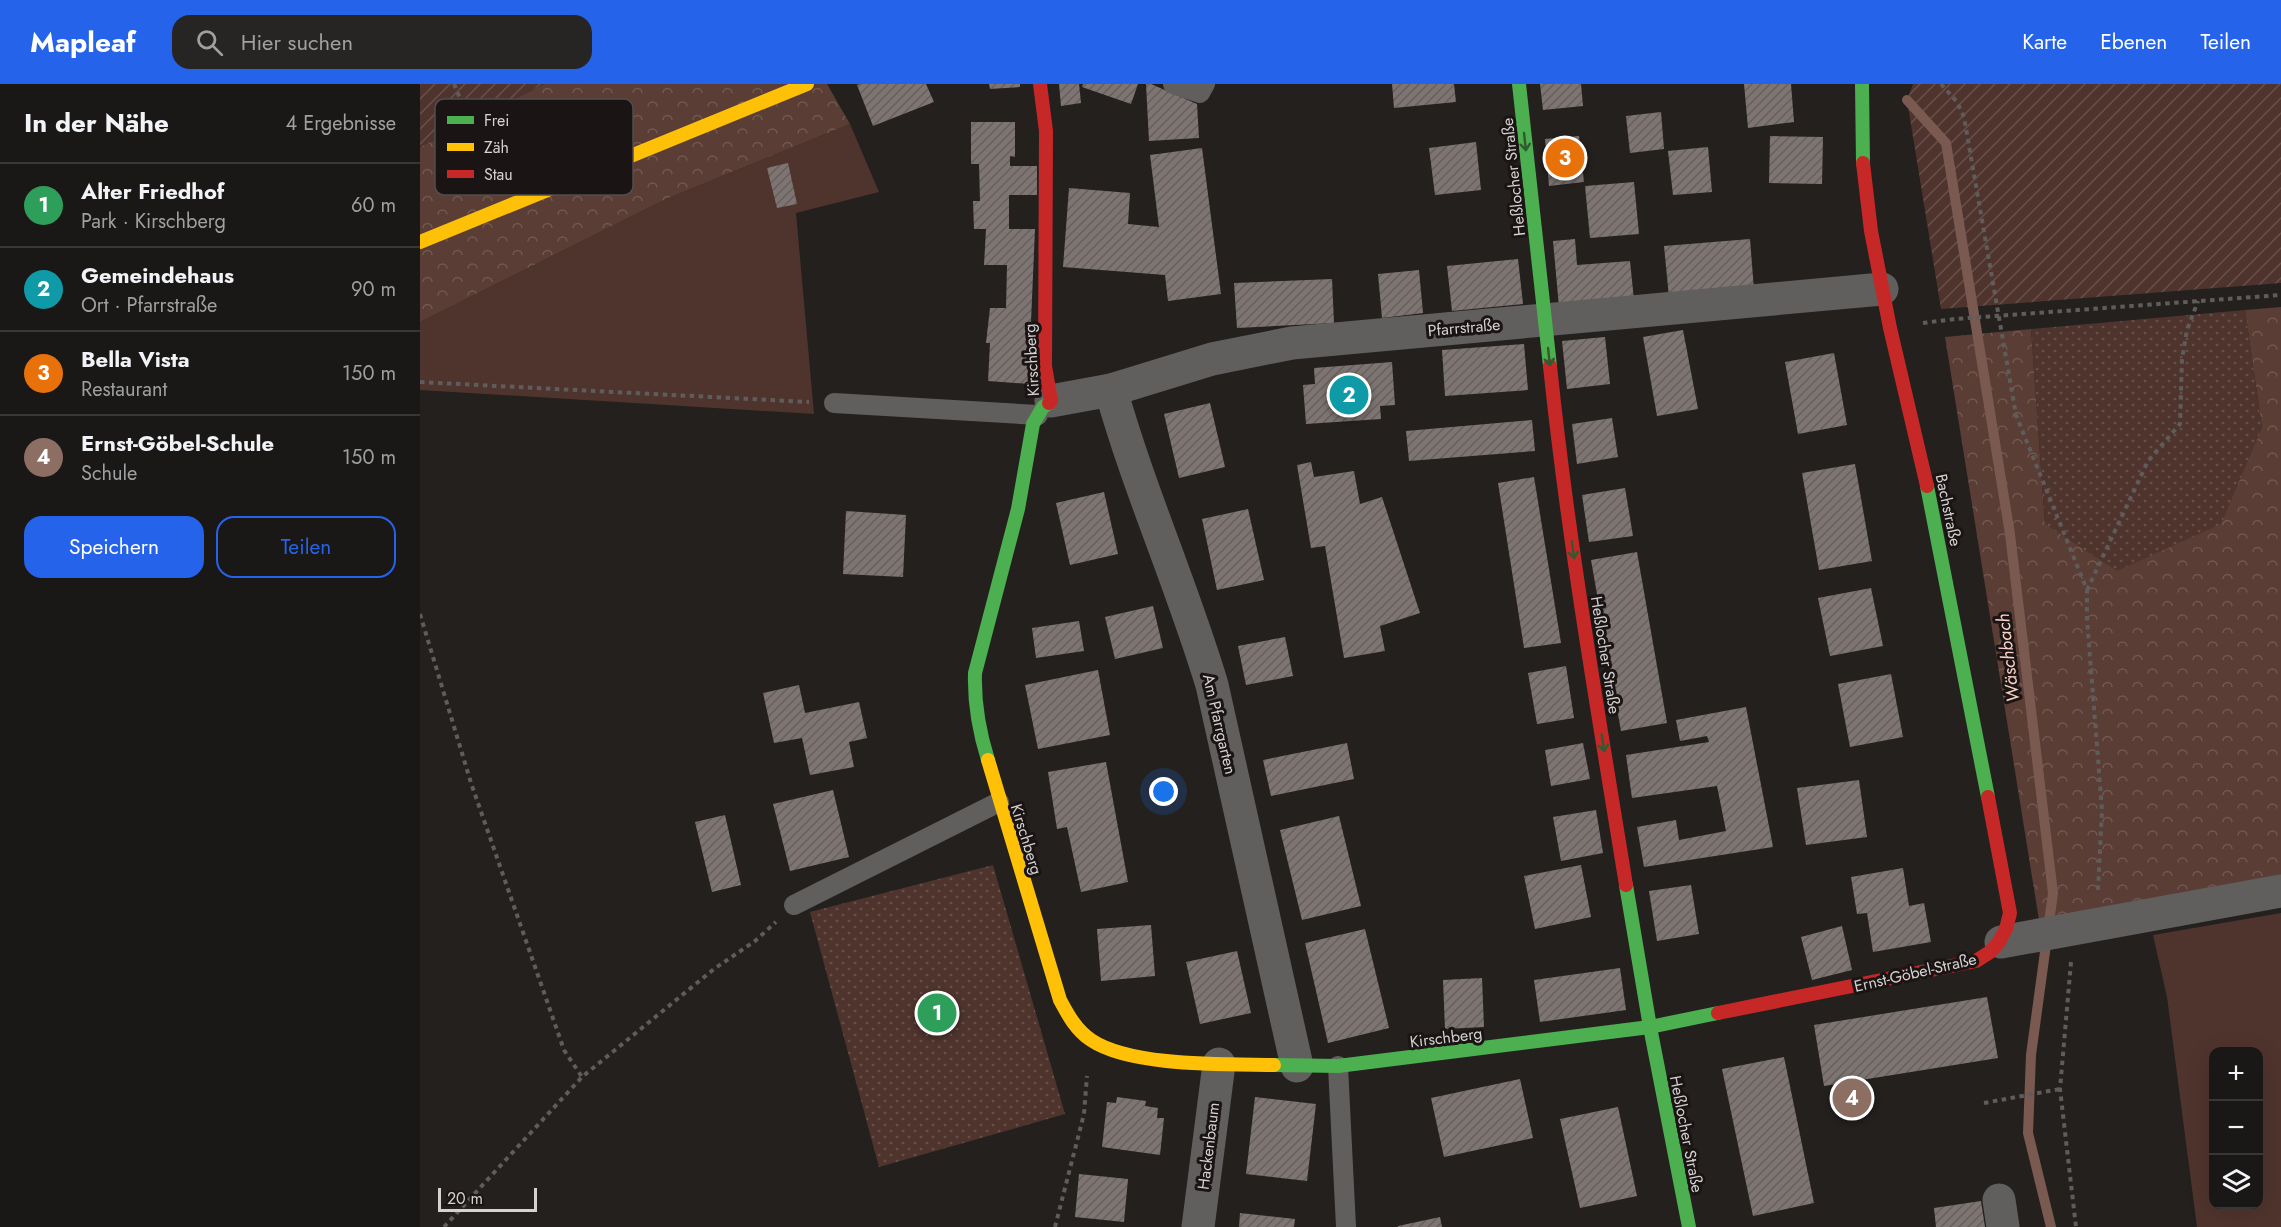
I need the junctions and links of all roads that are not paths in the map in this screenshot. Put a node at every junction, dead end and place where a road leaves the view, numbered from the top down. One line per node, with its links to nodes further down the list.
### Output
1 (807, 84): 7 (street)
2 (1040, 84): 14 (street, Kirschberg)
3 (1173, 84): 4 (lane)
4 (1205, 84)
5 (1519, 84): 11 (street, Heßlocher Straße, one-way to 11)
6 (1862, 84): 10 (street, Bachstraße)
7 (633, 155)
8 (535, 195): 9 (street)
9 (420, 242)
10 (1882, 289): 11 (street, Pfarrstraße); 18 (street, Bachstraße)
11 (1545, 319): 12 (street, Pfarrstraße); 19 (street, Heßlocher Straße, one-way to 19)
12 (1111, 390): 14 (street, Pfarrstraße); 21 (street, Am Pfarrgarten)
13 (834, 403): 14 (lane)
14 (1045, 408): 15 (street, Kirschberg)
15 (999, 802): 17 (lane); 20 (street, Kirschberg)
16 (2281, 891): 18 (street, Ernst-Göbel-Straße)
17 (794, 905)
18 (2011, 940): 19 (street, Ernst-Göbel-Straße)
19 (1650, 1027): 22 (street, Kirschberg); 25 (street, Heßlocher Straße)
20 (1219, 1064): 21 (street, Kirschberg); 23 (street, Hackenbaum)
21 (1297, 1066): 22 (street, Kirschberg)
22 (1338, 1066): 24 (lane)
23 (1198, 1227)
24 (1346, 1227)
25 (1689, 1227)

